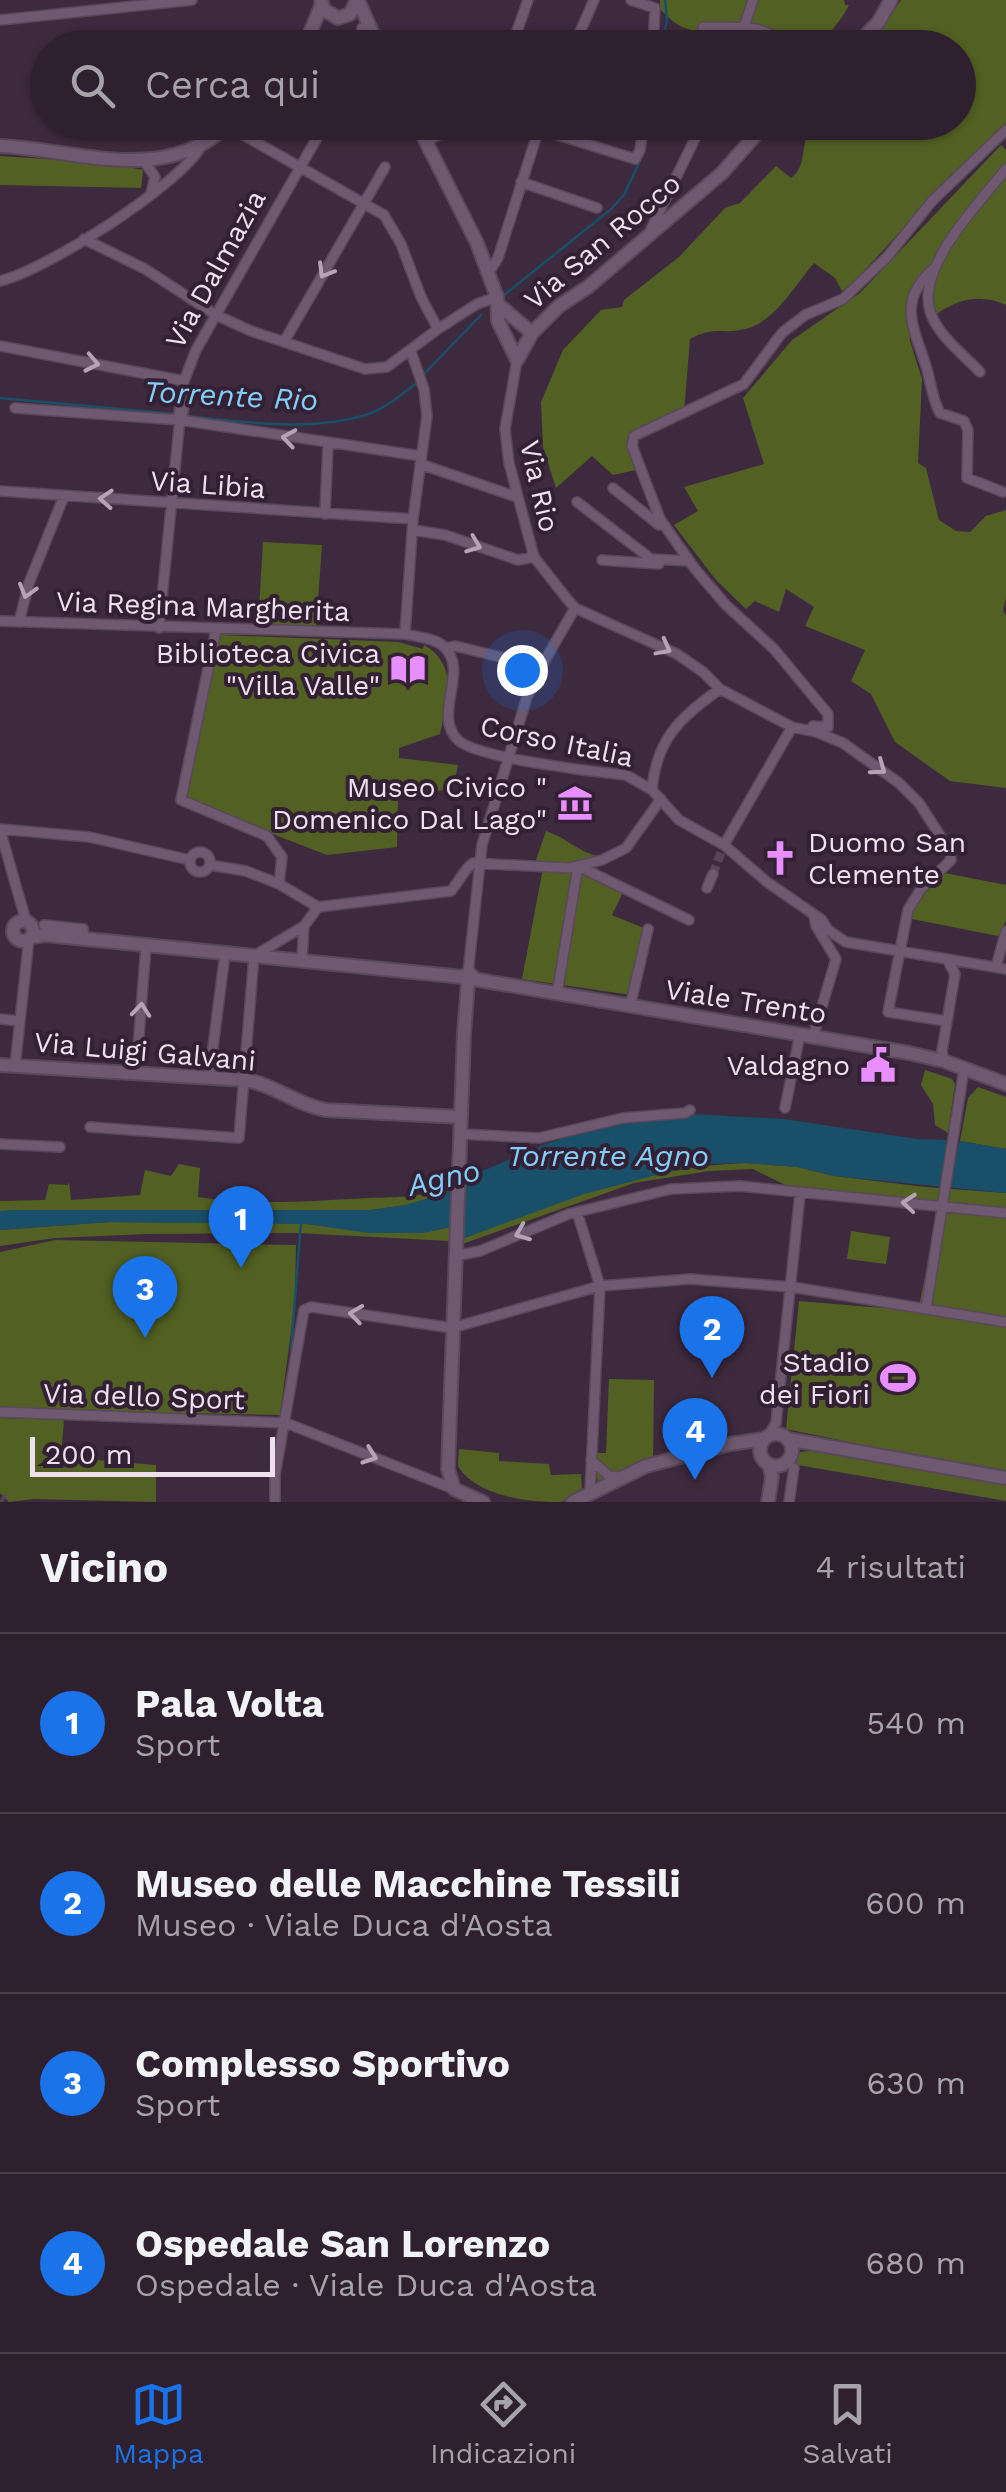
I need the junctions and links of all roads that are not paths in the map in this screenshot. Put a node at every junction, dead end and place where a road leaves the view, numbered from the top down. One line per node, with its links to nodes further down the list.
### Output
1 (192, 0): 10 (street)
2 (357, 0): 9 (street); 16 (street)
3 (528, 0): 17 (street)
4 (594, 0): 18 (street)
5 (631, 0): 19 (street)
6 (752, 0): 11 (street)
7 (891, 0): 22 (street)
8 (321, 3): 9 (street); 13 (street)
9 (341, 17): 14 (street); 15 (street)
10 (0, 20)
11 (746, 26): 12 (street); 20 (street); 21 (street)
12 (703, 27)
13 (313, 30)
14 (327, 30)
15 (363, 30)
16 (366, 30)
17 (517, 30)
18 (581, 30)
19 (654, 30)
20 (744, 30)
21 (760, 30)
22 (871, 30)
23 (1006, 130): 71 (street)
24 (214, 140): 34 (street)
25 (257, 140): 36 (street)
26 (316, 140): 36 (street, Via Dalmazia)
27 (534, 140): 39 (street)
28 (581, 140): 29 (street)
29 (641, 140)
30 (694, 140): 43 (street)
31 (751, 140): 43 (street, Via San Rocco)
32 (425, 141): 46 (street)
33 (0, 146): 35 (street)
34 (200, 148): 35 (street); 40 (street)
35 (144, 161): 40 (street)
36 (301, 166): 41 (street); 49 (street, Via Dalmazia)
37 (385, 168): 41 (street)
38 (1006, 169): 45 (street)
39 (521, 182): 42 (street); 46 (street)
40 (151, 193): 44 (street)
41 (364, 202): 50 (street); 52 (street, one-way to 52)
42 (597, 208)
43 (650, 232): 51 (street, Via San Rocco)
44 (84, 240): 47 (street); 49 (street)
45 (932, 270): 57 (street); 65 (street)
46 (490, 272): 48 (street)
47 (0, 281)
48 (498, 301): 50 (street); 51 (street); 53 (street)
49 (216, 314): 52 (street); 58 (street, Via Dalmazia)
50 (438, 329): 55 (street)
51 (528, 339): 53 (street); 56 (street, Via San Rocco)
52 (285, 340): 55 (street)
53 (507, 342): 56 (street)
54 (0, 346): 58 (street, one-way to 58)
55 (411, 352): 62 (street)
56 (517, 360): 67 (street, Via Rio)
57 (980, 372)
58 (184, 381): 60 (street, Via Dalmazia)
59 (16, 408): 60 (street)
60 (181, 415): 61 (street, one-way to 60); 69 (street, Via Dalmazia)
61 (328, 444): 62 (street); 70 (street)
62 (420, 460): 67 (street); 72 (street)
63 (613, 488): 71 (street)
64 (0, 491): 66 (street, Via Libia)
65 (1002, 492)
66 (64, 496): 69 (street, Via Libia, one-way to 66); 78 (street, one-way to 78)
67 (516, 498): 73 (street, Via Rio)
68 (577, 502): 75 (street)
69 (169, 504): 70 (street, Via Libia); 79 (street, Via Dalmazia)
70 (324, 514): 72 (street, Via Libia)
71 (663, 524): 75 (street)
72 (413, 525): 73 (street, Via Libia, one-way to 73); 81 (street)
73 (534, 558): 76 (street, Via Rio)
74 (602, 560): 75 (street)
75 (692, 565): 85 (street)
76 (575, 608): 83 (street); 84 (street, one-way to 84)
77 (0, 621): 78 (street, Via Regina Margherita)
78 (19, 622): 79 (street, Via Regina Margherita)
79 (159, 628): 80 (street, Via Regina Margherita)
80 (216, 630): 81 (street, Via Regina Margherita); 96 (street)
81 (405, 634): 82 (street)
82 (446, 648): 83 (street); 86 (street, Corso Italia)
83 (541, 666): 86 (street)
84 (720, 689): 85 (street); 87 (street)
85 (797, 728): 90 (street); 106 (street, one-way to 106)
86 (510, 757): 87 (street, Corso Italia); 92 (street)
87 (652, 790): 88 (street, Corso Italia)
88 (660, 799): 90 (street, Corso Italia); 94 (street)
89 (0, 830): 91 (street); 103 (street)
90 (724, 845): 99 (street, Corso Italia)
91 (190, 860)
92 (481, 864): 94 (street); 98 (street); 112 (street)
93 (216, 866): 96 (street)
94 (578, 866): 100 (street); 113 (street)
95 (713, 874): 97 (street)
96 (279, 884): 98 (street)
97 (707, 888)
98 (318, 907): 101 (street)
99 (814, 915): 106 (street, Corso Italia); 118 (street)
100 (688, 920)
101 (304, 926): 108 (street); 109 (street)
102 (648, 929): 114 (street)
103 (23, 931): 105 (street, Viale Trento); 116 (street)
104 (1006, 931): 111 (street)
105 (146, 946): 107 (street, Viale Trento); 123 (street, one-way to 105)
106 (899, 952): 110 (street, Corso Italia); 117 (street)
107 (225, 954): 108 (street, Viale Trento); 124 (street)
108 (254, 956): 109 (street, Viale Trento); 125 (street)
109 (302, 959): 112 (street, Viale Trento)
110 (948, 961): 111 (street, Corso Italia); 117 (street)
111 (1001, 968)
112 (468, 978): 113 (street, Viale Trento); 129 (street)
113 (557, 994): 114 (street, Viale Trento)
114 (630, 1007): 118 (street, Viale Trento)
115 (0, 1019): 116 (street)
116 (20, 1021): 121 (street)
117 (946, 1021): 119 (street)
118 (806, 1036): 119 (street, Viale Trento); 127 (street)
119 (944, 1060): 122 (street, Viale Trento)
120 (0, 1065): 121 (street, Via Luigi Galvani)
121 (15, 1066): 123 (street, Via Luigi Galvani)
122 (964, 1069): 126 (street, Viale Trento); 135 (street)
123 (136, 1073): 124 (street, Via Luigi Galvani)
124 (209, 1078): 125 (street, Via Luigi Galvani)
125 (246, 1080): 129 (street, Via Luigi Galvani); 130 (street)
126 (1006, 1084)
127 (785, 1108)
128 (690, 1110): 131 (street)
129 (460, 1118): 131 (street)
130 (90, 1126)
131 (460, 1134): 138 (street)
132 (0, 1144): 133 (street)
133 (60, 1147)
134 (800, 1194): 135 (street, one-way to 134); 136 (street); 140 (street)
135 (941, 1206): 137 (street); 141 (street)
136 (576, 1212): 138 (street, one-way to 138); 139 (street)
137 (1006, 1213)
138 (455, 1256): 143 (street)
139 (600, 1286): 140 (street); 143 (street); 147 (street)
140 (792, 1287): 141 (street); 146 (street)
141 (926, 1309): 142 (street)
142 (1006, 1322)
143 (452, 1328): 145 (street, one-way to 145); 150 (street)
144 (0, 1412): 145 (street, Via dello Sport)
145 (286, 1423): 150 (street, Via dello Sport, one-way to 150); 152 (street)
146 (779, 1450): 148 (street); 149 (street); 155 (street); 156 (street)
147 (591, 1460): 148 (street); 151 (street)
148 (620, 1478): 151 (street)
149 (1006, 1478)
150 (454, 1488): 153 (street)
151 (590, 1492): 154 (street)
152 (275, 1502)
153 (484, 1502)
154 (573, 1502)
155 (768, 1502)
156 (788, 1502)

